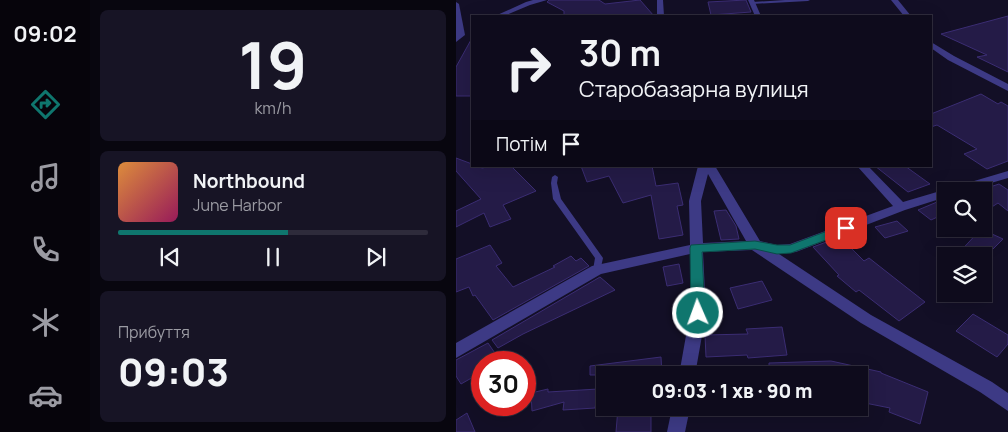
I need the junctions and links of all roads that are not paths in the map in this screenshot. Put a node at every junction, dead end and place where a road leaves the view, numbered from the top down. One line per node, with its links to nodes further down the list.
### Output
1 (544, 0): 7 (street)
2 (660, 0): 8 (street)
3 (808, 0): 5 (lane)
4 (894, 0): 10 (street)
5 (752, 2): 9 (street)
6 (456, 4): 11 (street)
7 (501, 15)
8 (662, 15)
9 (758, 15)
10 (907, 15)
11 (464, 36)
12 (932, 45): 13 (street)
13 (1008, 88)
14 (704, 167): 23 (street)
15 (710, 167): 22 (street)
16 (863, 167): 21 (street)
17 (1008, 174): 19 (street)
18 (555, 177): 24 (lane)
19 (982, 182)
20 (937, 196): 21 (street)
21 (901, 207): 22 (street)
22 (755, 245): 23 (street); 27 (street)
23 (696, 248): 24 (street); 26 (street)
24 (597, 270): 25 (street)
25 (456, 351)
26 (688, 366)
27 (1008, 403)
28 (679, 416): 29 (street)
29 (676, 432)

